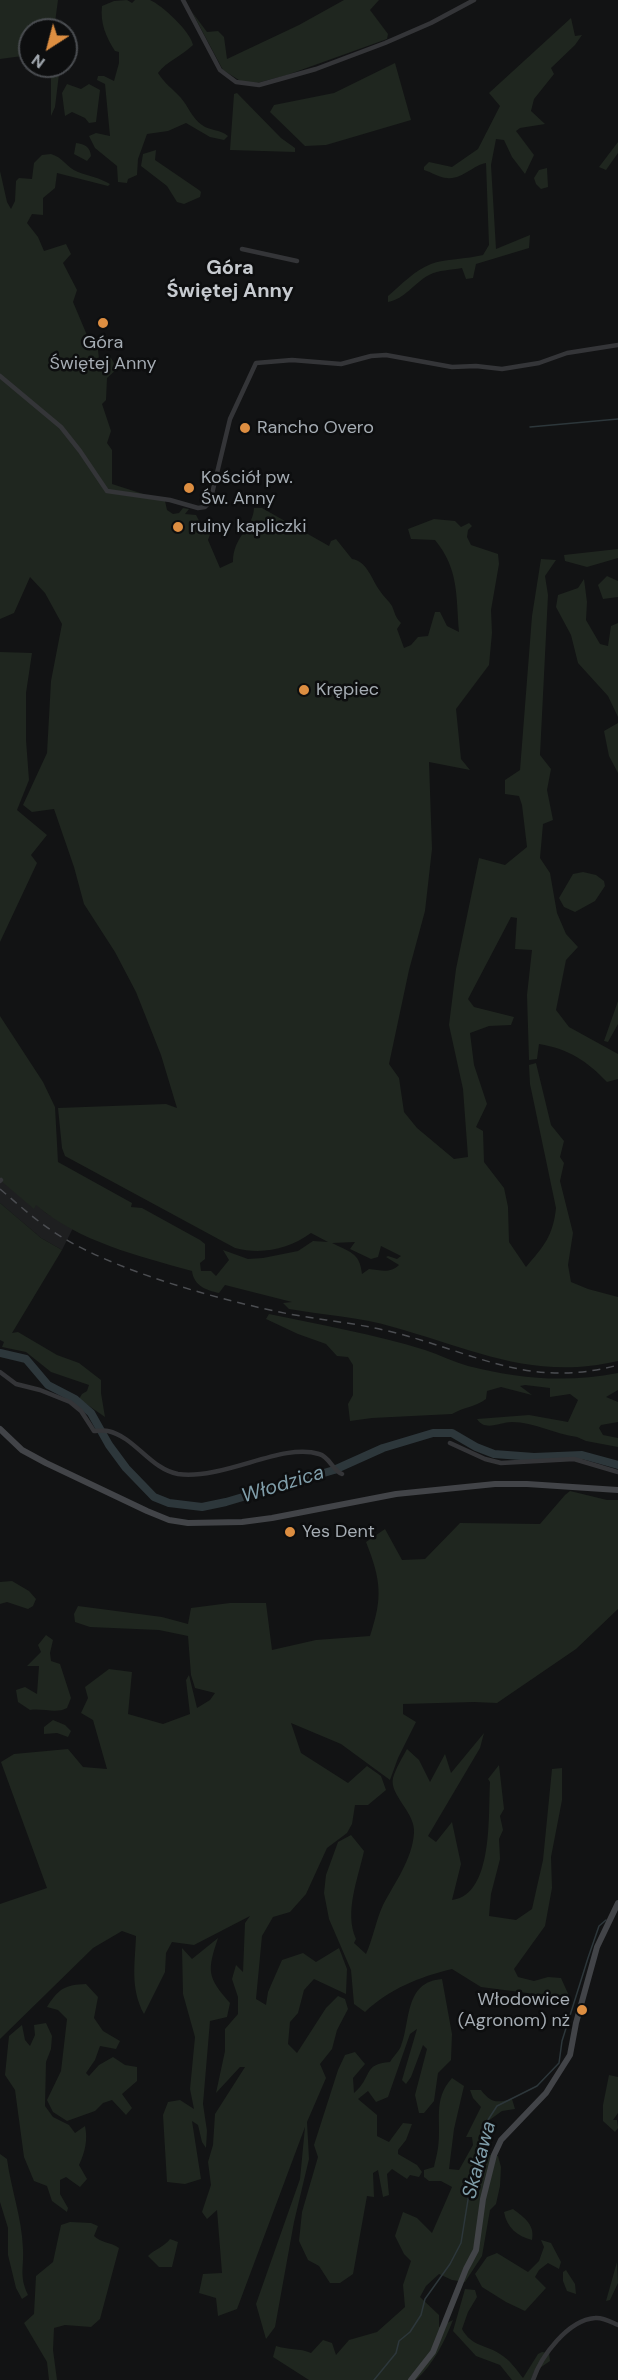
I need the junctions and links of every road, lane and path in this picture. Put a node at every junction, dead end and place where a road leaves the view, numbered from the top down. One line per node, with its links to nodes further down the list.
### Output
1 (183, 0): 2 (street)
2 (474, 0)
3 (242, 249): 4 (street)
4 (297, 261)
5 (618, 345): 6 (street)
6 (0, 376)
7 (0, 1372): 11 (street)
8 (0, 1430): 12 (street)
9 (450, 1443): 10 (street)
10 (618, 1472)
11 (340, 1474)
12 (618, 1490)
13 (618, 1903): 15 (street)
14 (618, 2325): 16 (street)
15 (411, 2380)
16 (533, 2380)

